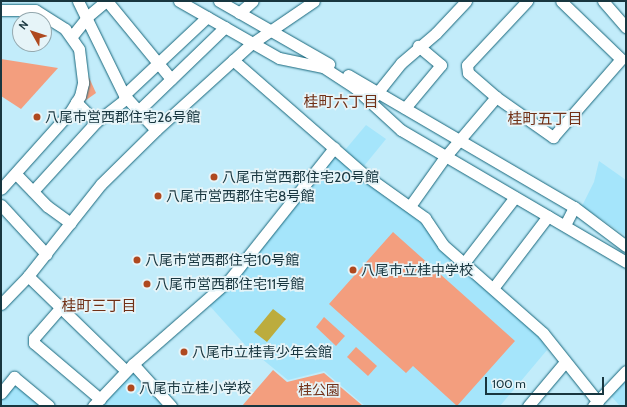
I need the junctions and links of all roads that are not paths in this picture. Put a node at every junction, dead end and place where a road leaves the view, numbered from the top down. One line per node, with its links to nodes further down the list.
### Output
1 (78, 1): 14 (street)
2 (107, 1): 14 (street); 23 (street)
3 (179, 1): 15 (street)
4 (220, 1): 13 (street)
5 (253, 1): 13 (street)
6 (314, 1): 11 (street)
7 (466, 1): 21 (street)
8 (526, 1): 27 (street)
9 (561, 1): 27 (street)
10 (603, 1): 17 (street)
11 (296, 5): 18 (street)
12 (1, 10): 19 (street)
13 (239, 13): 18 (street)
14 (88, 16): 19 (street); 26 (street)
15 (207, 17): 16 (street); 23 (street)
16 (225, 27): 20 (street); 24 (street)
17 (626, 28)
18 (269, 30): 20 (street); 25 (street)
19 (72, 36): 28 (street)
20 (251, 44): 22 (street); 29 (street)
21 (418, 46): 25 (street); 30 (street)
22 (233, 60): 33 (street); 35 (street)
23 (159, 62): 24 (street); 26 (street)
24 (172, 79): 31 (street)
25 (378, 92): 29 (street); 30 (street)
26 (125, 96): 31 (street); 32 (street)
27 (496, 97): 34 (street)
28 (76, 102): 32 (street); 37 (street)
29 (371, 102): 36 (street)
30 (405, 108): 34 (street)
31 (138, 111): 33 (street)
32 (96, 122): 39 (street)
33 (156, 130): 45 (street)
34 (460, 140): 36 (street); 43 (street)
35 (334, 148): 42 (street); 56 (street)
36 (445, 157): 40 (street); 42 (street)
37 (16, 174): 38 (street); 39 (street)
38 (1, 189)
39 (33, 191): 45 (street)
40 (515, 197): 44 (street); 50 (street)
41 (1, 205): 48 (street)
42 (410, 206): 50 (street)
43 (574, 207): 46 (street); 47 (street)
44 (548, 216): 46 (street); 52 (street)
45 (70, 223): 48 (street)
46 (565, 225): 49 (street)
47 (626, 246)
48 (46, 254): 51 (street)
49 (626, 262)
50 (464, 263): 52 (street)
51 (28, 276): 53 (street); 54 (street)
52 (494, 287): 55 (street)
53 (2, 303)
54 (61, 307): 56 (street); 59 (street)
55 (565, 362): 60 (street); 63 (street)
56 (130, 368): 59 (street); 62 (street)
57 (626, 371): 60 (street)
58 (1, 393): 61 (street)
59 (97, 402)
60 (595, 404)
61 (50, 406)
62 (171, 406)
63 (528, 406)

